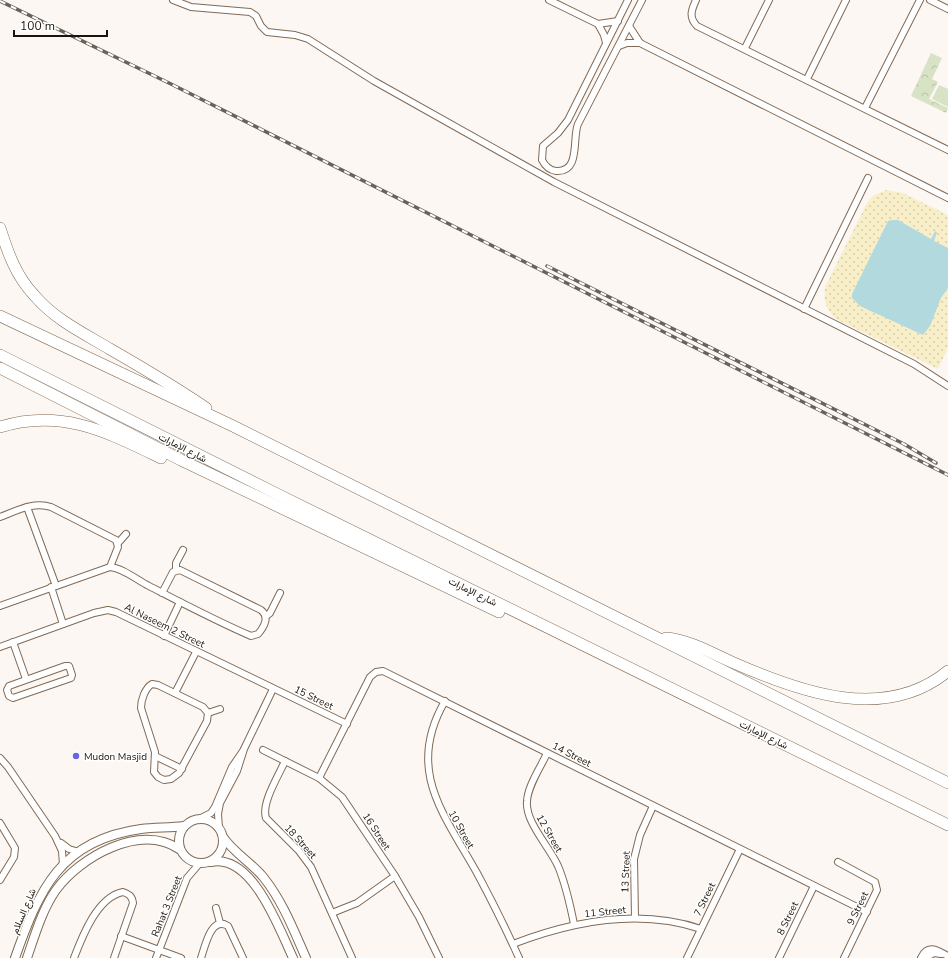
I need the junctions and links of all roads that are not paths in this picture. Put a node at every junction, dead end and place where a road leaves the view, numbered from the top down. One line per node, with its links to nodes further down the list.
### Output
1 (173, 0): 24 (street)
2 (548, 0): 12 (street)
3 (642, 0): 13 (street)
4 (696, 0): 17 (street)
5 (769, 0): 17 (street)
6 (846, 0): 18 (street)
7 (920, 0): 19 (street)
8 (930, 0): 10 (street)
9 (625, 2): 11 (street)
10 (948, 9)
11 (618, 21): 12 (street); 14 (street)
12 (598, 24): 14 (street)
13 (629, 26): 15 (street); 16 (street)
14 (606, 43): 16 (street)
15 (640, 43): 16 (street); 22 (street)
16 (619, 46)
17 (745, 48): 18 (street)
18 (807, 79): 19 (street)
19 (865, 108): 20 (street)
20 (948, 150)
21 (868, 178): 24 (street)
22 (948, 198)
23 (0, 228): 29 (highway)
24 (804, 308): 28 (street)
25 (0, 316): 29 (highway)
26 (0, 355): 53 (highway, شارع الإمارات)
27 (0, 368): 37 (highway)
28 (948, 386)
29 (233, 426): 47 (highway)
30 (0, 427): 37 (highway)
31 (28, 507): 32 (street); 34 (street); 39 (street)
32 (0, 518)
33 (126, 534): 34 (street)
34 (118, 543): 36 (street)
35 (183, 550): 38 (street)
36 (110, 567): 39 (street); 40 (street)
37 (406, 568): 53 (highway)
38 (176, 570): 40 (street); 44 (street)
39 (54, 586): 43 (street); 45 (street)
40 (162, 593): 42 (street)
41 (280, 593): 44 (street)
42 (180, 602): 44 (street); 46 (street)
43 (0, 606)
44 (266, 616)
45 (63, 624): 46 (street, Al Naseem 2 Street); 48 (street, Al Naseem 2 Street)
46 (164, 636): 50 (street, Al Naseem 2 Street)
47 (659, 638): 51 (highway); 68 (highway)
48 (14, 642): 49 (street, Al Naseem 2 Street); 52 (street)
49 (0, 647)
50 (196, 652): 54 (street, Al Naseem 2 Street); 55 (street)
51 (948, 671)
52 (26, 679): 52 (street)
53 (659, 682): 72 (highway, شارع الإمارات)
54 (273, 688): 59 (street, 15 Street); 66 (street)
55 (175, 693): 58 (street); 62 (street)
56 (445, 701): 59 (street, 14 Street); 61 (street, 14 Street); 95 (street, 10 Street)
57 (220, 709): 58 (street)
58 (208, 713): 65 (street)
59 (347, 724): 67 (street, 14 Street)
60 (263, 750): 64 (street, 16 Street)
61 (547, 753): 69 (street, 14 Street); 92 (street, 12 Street)
62 (155, 756): 65 (street); 65 (street)
63 (0, 758): 75 (street)
64 (285, 761): 67 (street, 16 Street); 89 (street, 18 Street)
65 (182, 769)
66 (233, 772): 70 (street); 74 (street)
67 (319, 778): 84 (street, 16 Street)
68 (948, 782)
69 (653, 806): 78 (street, 14 Street); 90 (street, 13 Street)
70 (199, 819): 73 (street); 74 (street)
71 (0, 823): 85 (street)
72 (948, 825)
73 (184, 826): 77 (street); 79 (street, شارع السلام)
74 (219, 828): 76 (street)
75 (55, 836): 79 (street); 83 (street)
76 (223, 837): 80 (street); 107 (street)
77 (179, 849): 82 (street); 99 (street, شارع السلام)
78 (740, 849): 86 (street, 14 Street); 93 (street, 7 Street)
79 (78, 852): 83 (street, شارع السلام)
80 (210, 862): 82 (street); 106 (street)
81 (838, 862): 88 (street, 9 Street)
82 (199, 864): 96 (street, Rahat 3 Street)
83 (63, 865): 98 (street, شارع السلام)
84 (395, 876): 89 (street); 109 (street, 16 Street)
85 (0, 878)
86 (814, 886): 88 (street, 14 Street); 112 (street, 8 Street)
87 (216, 908): 91 (street)
88 (867, 912): 113 (street, 9 Street)
89 (332, 913): 108 (street, 18 Street)
90 (635, 918): 92 (street, 11 Street); 93 (street, 11 Street)
91 (220, 923): 104 (street); 105 (street)
92 (574, 924): 95 (street, 11 Street)
93 (701, 929): 111 (street, 7 Street)
94 (121, 936): 96 (street); 100 (street); 101 (street)
95 (513, 944): 110 (street, 10 Street)
96 (159, 950): 102 (street, Rahat 3 Street); 103 (street)
97 (946, 955): 114 (street); 115 (street)
98 (15, 958)
99 (27, 958)
100 (74, 958)
101 (114, 958)
102 (156, 958)
103 (181, 958)
104 (201, 958)
105 (243, 958)
106 (293, 958)
107 (306, 958)
108 (352, 958)
109 (439, 958)
110 (519, 958)
111 (687, 958)
112 (778, 958)
113 (844, 958)
114 (921, 958)
115 (924, 958)

